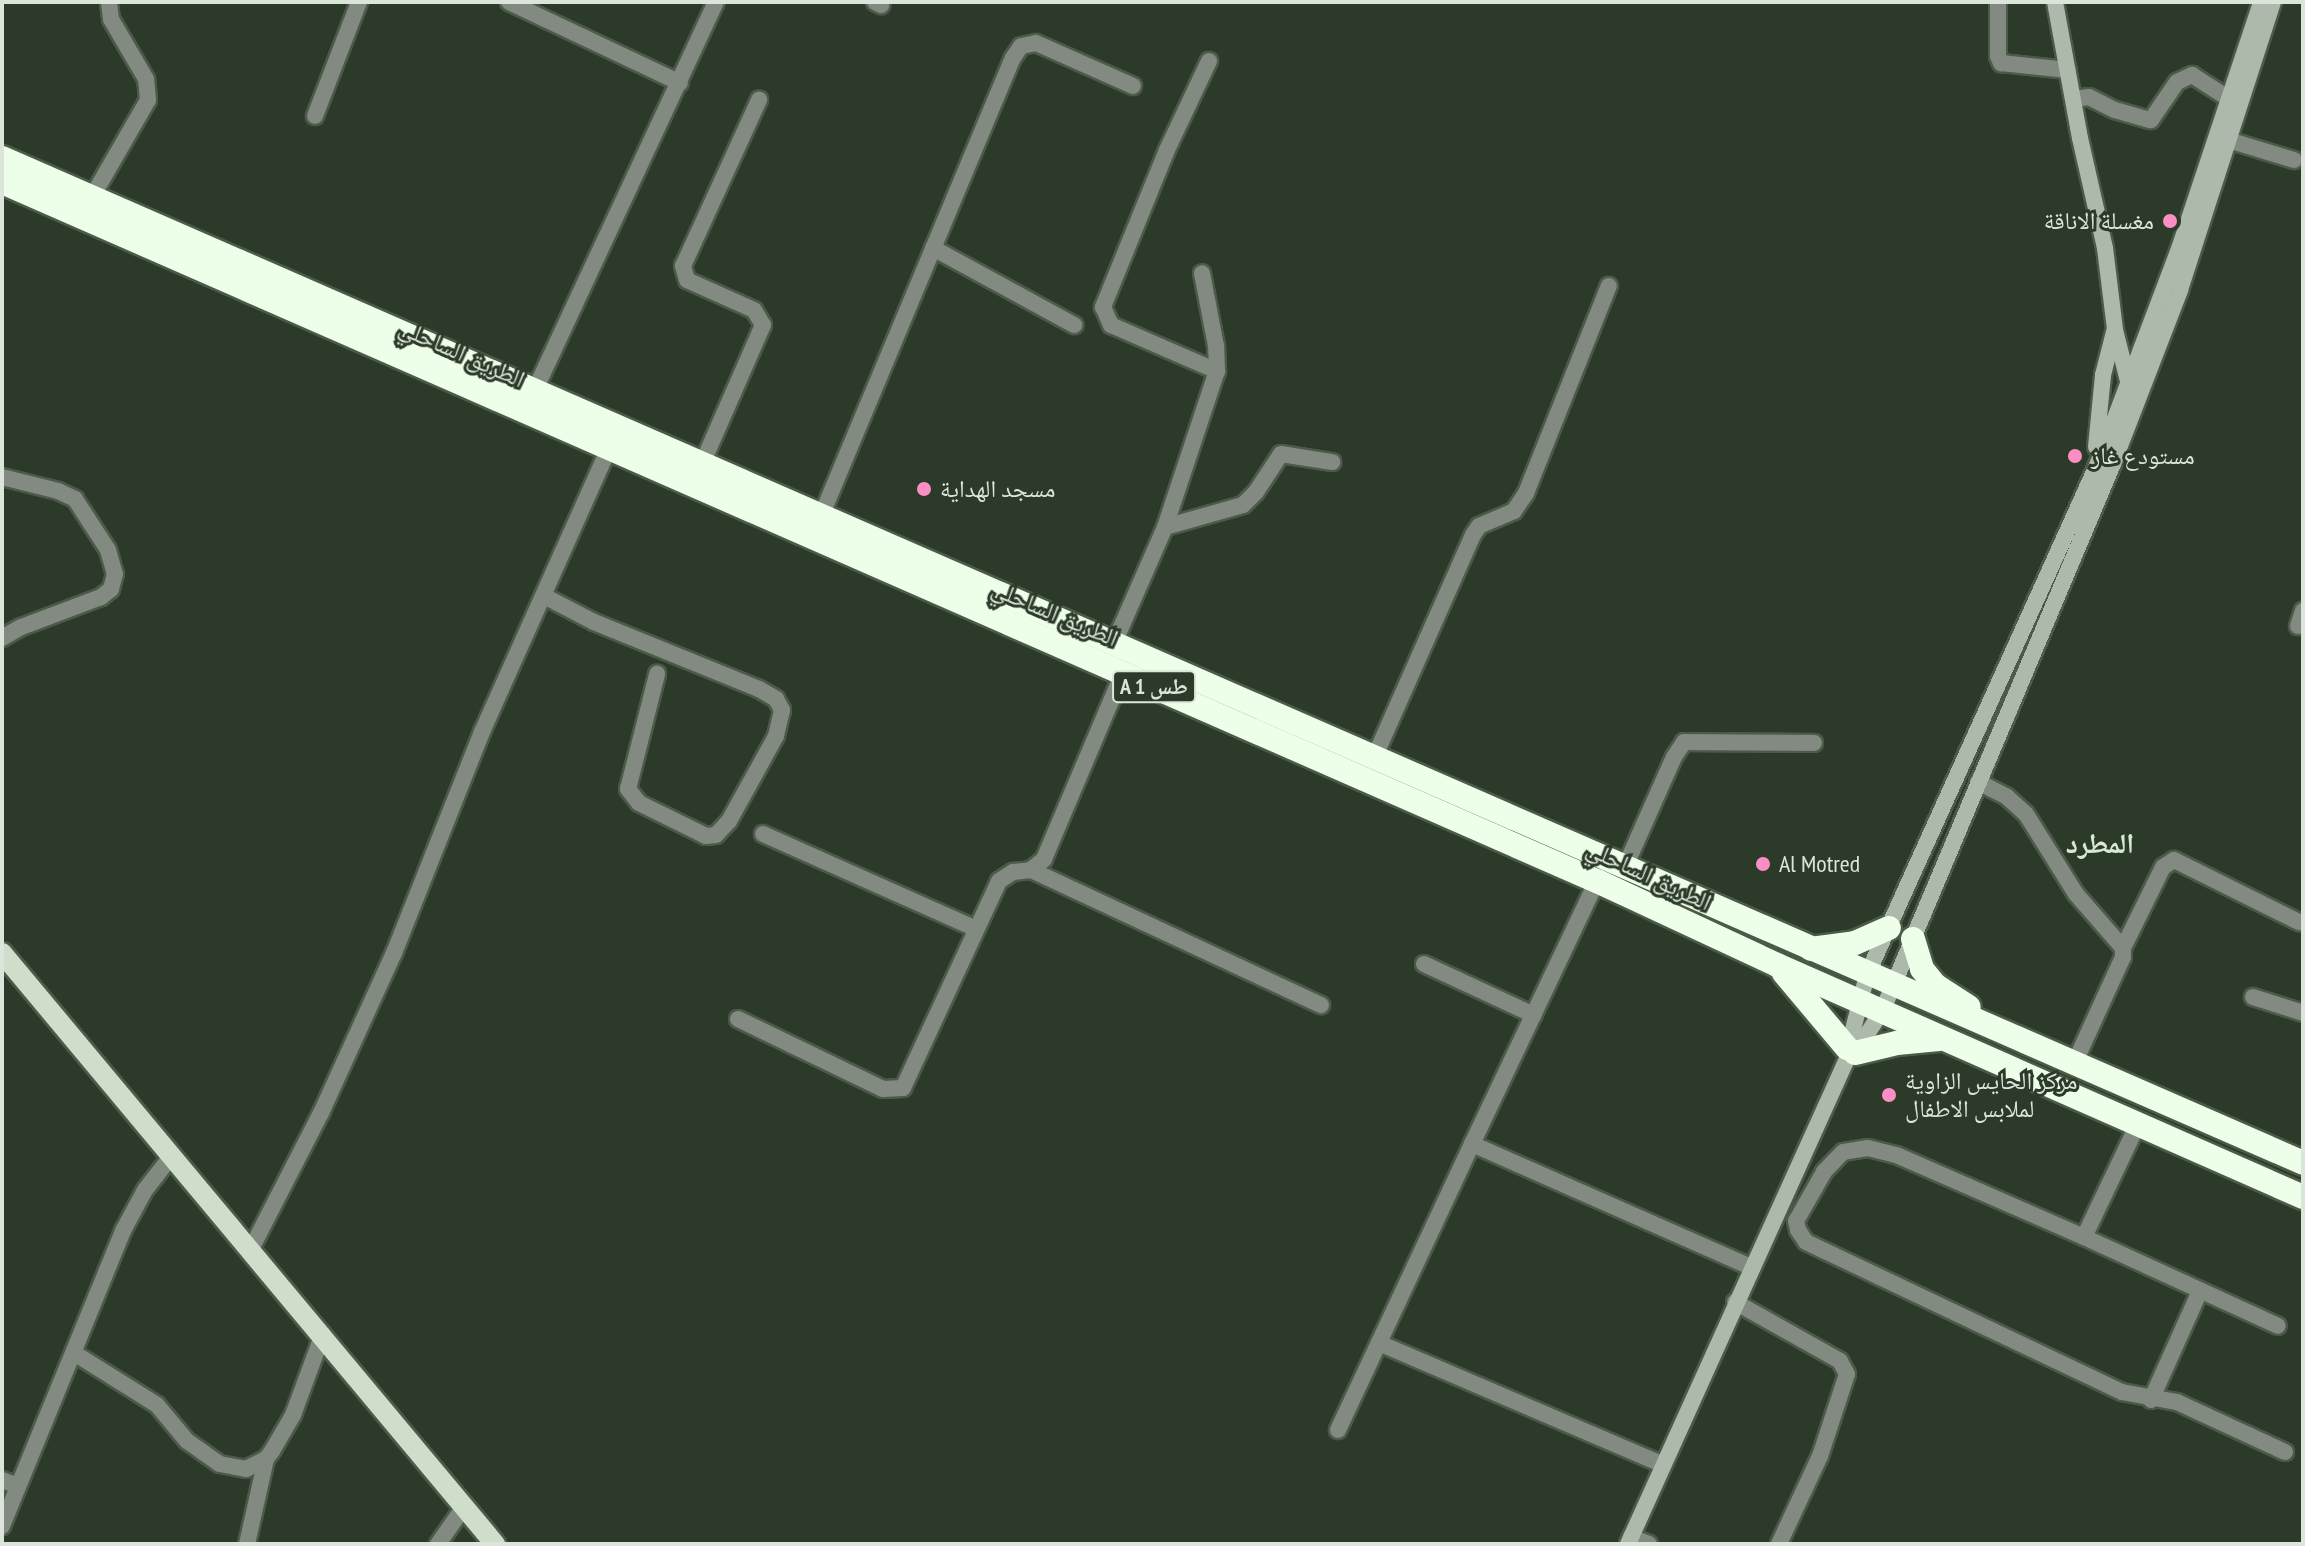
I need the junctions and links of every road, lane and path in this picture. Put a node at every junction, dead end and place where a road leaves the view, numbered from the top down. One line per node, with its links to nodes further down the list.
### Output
1 (109, 2): 21 (street)
2 (359, 2): 16 (street)
3 (509, 2): 11 (street)
4 (716, 2): 11 (street)
5 (1998, 2): 10 (street)
6 (2055, 2): 10 (main road)
7 (2261, 2): 13 (main road)
8 (2273, 2): 17 (main road)
9 (1209, 61): 27 (street)
10 (2068, 70): 14 (main road)
11 (680, 83): 29 (street)
12 (1133, 86): 22 (street)
13 (2228, 98): 14 (street); 28 (main road)
14 (2073, 99): 26 (main road)
15 (759, 100): 34 (street)
16 (315, 116)
17 (2228, 140): 19 (street); 30 (main road)
18 (2, 158): 21 (highway, الطريق الساحلي / A 1 طس)
19 (2294, 160)
20 (2, 182): 31 (highway, الطريق الساحلي / A 1 طس)
21 (92, 197): 29 (highway, الطريق الساحلي / A 1 طس)
22 (933, 248): 25 (street); 36 (street)
23 (1202, 273): 27 (street)
24 (1609, 286): 44 (street)
25 (1074, 325)
26 (2115, 330): 28 (main road); 33 (main road)
27 (1217, 371): 37 (street)
28 (2128, 383): 30 (main road); 33 (main road)
29 (534, 392): 34 (highway, الطريق الساحلي / A 1 طس)
30 (2138, 399): 45 (main road)
31 (609, 448): 38 (street); 41 (highway, الطريق الساحلي / A 1 طس)
32 (1332, 462): 37 (street)
33 (2098, 463): 51 (main road)
34 (702, 464): 36 (highway, الطريق الساحلي / A 1 طس)
35 (2, 477): 39 (street)
36 (822, 514): 40 (highway, الطريق الساحلي / A 1 طس)
37 (1165, 527): 40 (street)
38 (544, 596): 42 (street); 78 (street)
39 (2, 638)
40 (1115, 641): 44 (highway, الطريق الساحلي / A 1 طس)
41 (1123, 673): 48 (street); 49 (highway, الطريق الساحلي / A 1 طس)
42 (657, 674)
43 (1814, 743): 47 (street)
44 (1375, 756): 47 (highway, الطريق الساحلي / A 1 طس)
45 (1978, 782): 53 (main road); 54 (street)
46 (763, 834): 52 (street)
47 (1625, 867): 55 (highway, الطريق الساحلي / A 1 طس)
48 (1031, 870): 52 (street); 63 (street)
49 (1597, 881): 58 (highway, الطريق الساحلي / A 1 طس); 66 (street)
50 (2299, 922): 54 (street)
51 (1889, 928): 55 (highway); 59 (main road)
52 (976, 929): 67 (street)
53 (1913, 939): 60 (main road); 68 (highway)
54 (2123, 948): 71 (street)
55 (1809, 949): 59 (highway, الطريق الساحلي / A 1 طس)
56 (2, 953): 74 (main road)
57 (1424, 964): 66 (street)
58 (1777, 965): 62 (highway, الطريق الساحلي / A 1 طس); 70 (highway)
59 (1867, 975): 60 (highway, الطريق الساحلي / A 1 طس); 62 (main road)
60 (1893, 986): 64 (main road); 68 (highway, الطريق الساحلي / A 1 طس)
61 (2253, 997): 65 (street)
62 (1858, 1000): 64 (highway, الطريق الساحلي / A 1 طس); 70 (main road)
63 (1321, 1005)
64 (1882, 1011): 69 (highway, الطريق الساحلي / A 1 طس); 70 (main road)
65 (2303, 1013)
66 (1534, 1015): 73 (street)
67 (738, 1019)
68 (1986, 1026): 71 (highway, الطريق الساحلي / A 1 طس)
69 (1943, 1039): 70 (highway); 72 (highway, الطريق الساحلي / A 1 طس)
70 (1850, 1053): 79 (main road)
71 (2074, 1064): 75 (highway, الطريق الساحلي / A 1 طس)
72 (2137, 1126): 76 (highway, الطريق الساحلي / A 1 طس); 77 (street)
73 (1472, 1144): 79 (street); 84 (street)
74 (170, 1158): 78 (main road); 85 (street)
75 (2303, 1163)
76 (2303, 1197)
77 (2084, 1237): 80 (street); 86 (street)
78 (251, 1249): 83 (main road)
79 (1751, 1267): 81 (main road)
80 (2200, 1291): 82 (street); 86 (street)
81 (1735, 1302): 90 (main road); 99 (street)
82 (2278, 1326)
83 (323, 1334): 89 (street); 92 (main road)
84 (1379, 1343): 87 (street); 90 (street)
85 (74, 1353): 89 (street); 91 (street)
86 (2151, 1400): 88 (street)
87 (1338, 1430)
88 (2285, 1452)
89 (266, 1459): 95 (street)
90 (1663, 1465): 94 (main road)
91 (10, 1483): 93 (street)
92 (464, 1507): 96 (street); 97 (main road)
93 (2, 1526)
94 (1630, 1541): 98 (street)
95 (247, 1544)
96 (438, 1544)
97 (495, 1544)
98 (1649, 1544)
99 (1779, 1544)

